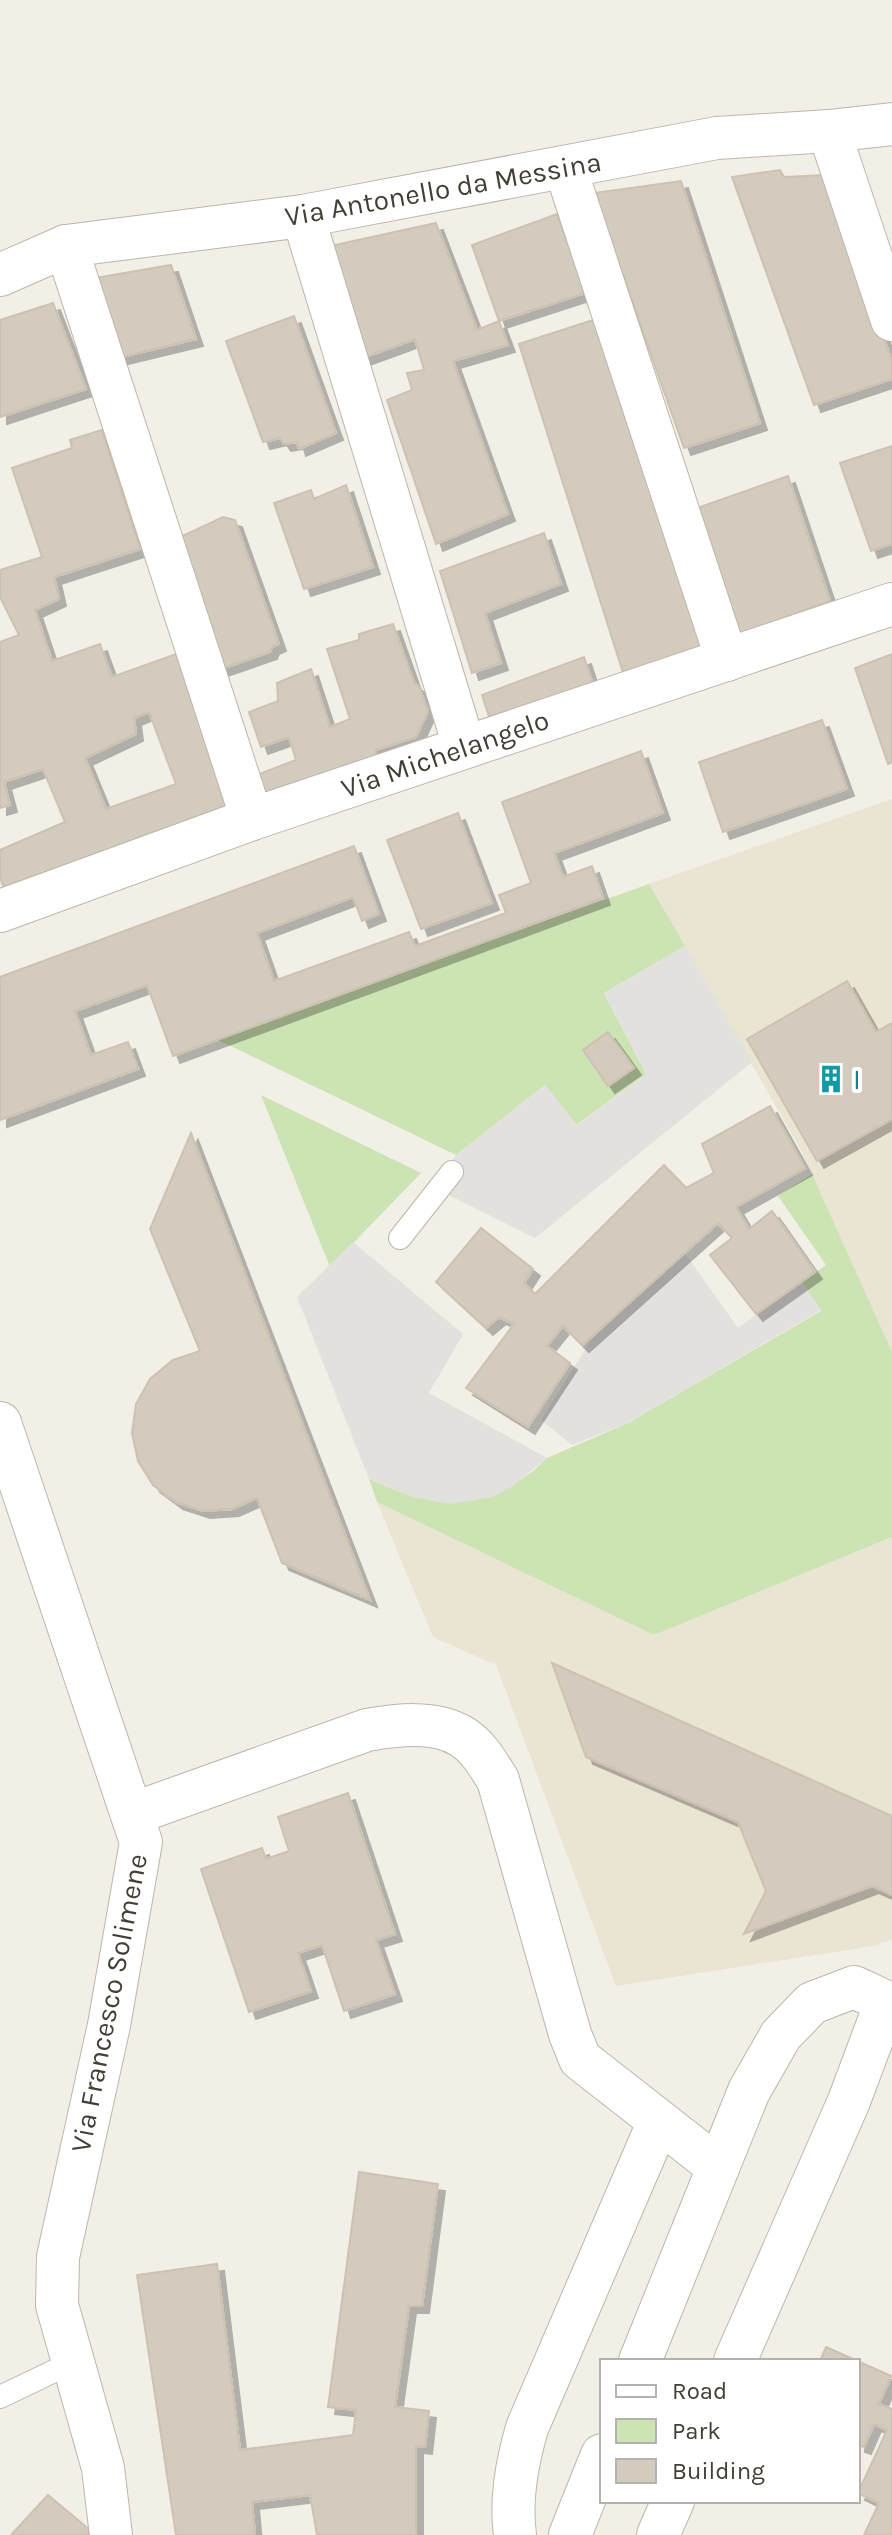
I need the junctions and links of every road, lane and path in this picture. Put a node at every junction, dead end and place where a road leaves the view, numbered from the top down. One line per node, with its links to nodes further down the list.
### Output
1 (892, 124): 2 (street, Via Antonello da Messina)
2 (829, 131): 3 (street, Via Antonello da Messina); 7 (street)
3 (565, 167): 4 (street, Via Antonello da Messina); 9 (street)
4 (303, 216): 5 (street, Via Antonello da Messina); 10 (street)
5 (66, 246): 6 (street, Via Antonello da Messina); 11 (street)
6 (0, 275)
7 (892, 320)
8 (892, 604): 9 (street, Via Michelangelo)
9 (727, 660): 10 (street, Via Michelangelo)
10 (464, 746): 11 (street, Via Michelangelo)
11 (252, 819): 12 (street, Via Michelangelo)
12 (0, 911)
13 (452, 1172): 14 (lane)
14 (400, 1238)
15 (0, 1423): 16 (street, Via Francesco Solimene)
16 (132, 1814): 17 (street); 21 (street, Via Francesco Solimene)
17 (659, 2121): 18 (street); 26 (street)
18 (718, 2167): 19 (street); 20 (street)
19 (641, 2359)
20 (736, 2359)
21 (73, 2362): 22 (lane); 25 (street, Via Francesco Solimene)
22 (0, 2397)
23 (600, 2460): 27 (street)
24 (672, 2503): 28 (street)
25 (111, 2535)
26 (515, 2535)
27 (570, 2535)
28 (658, 2535)

